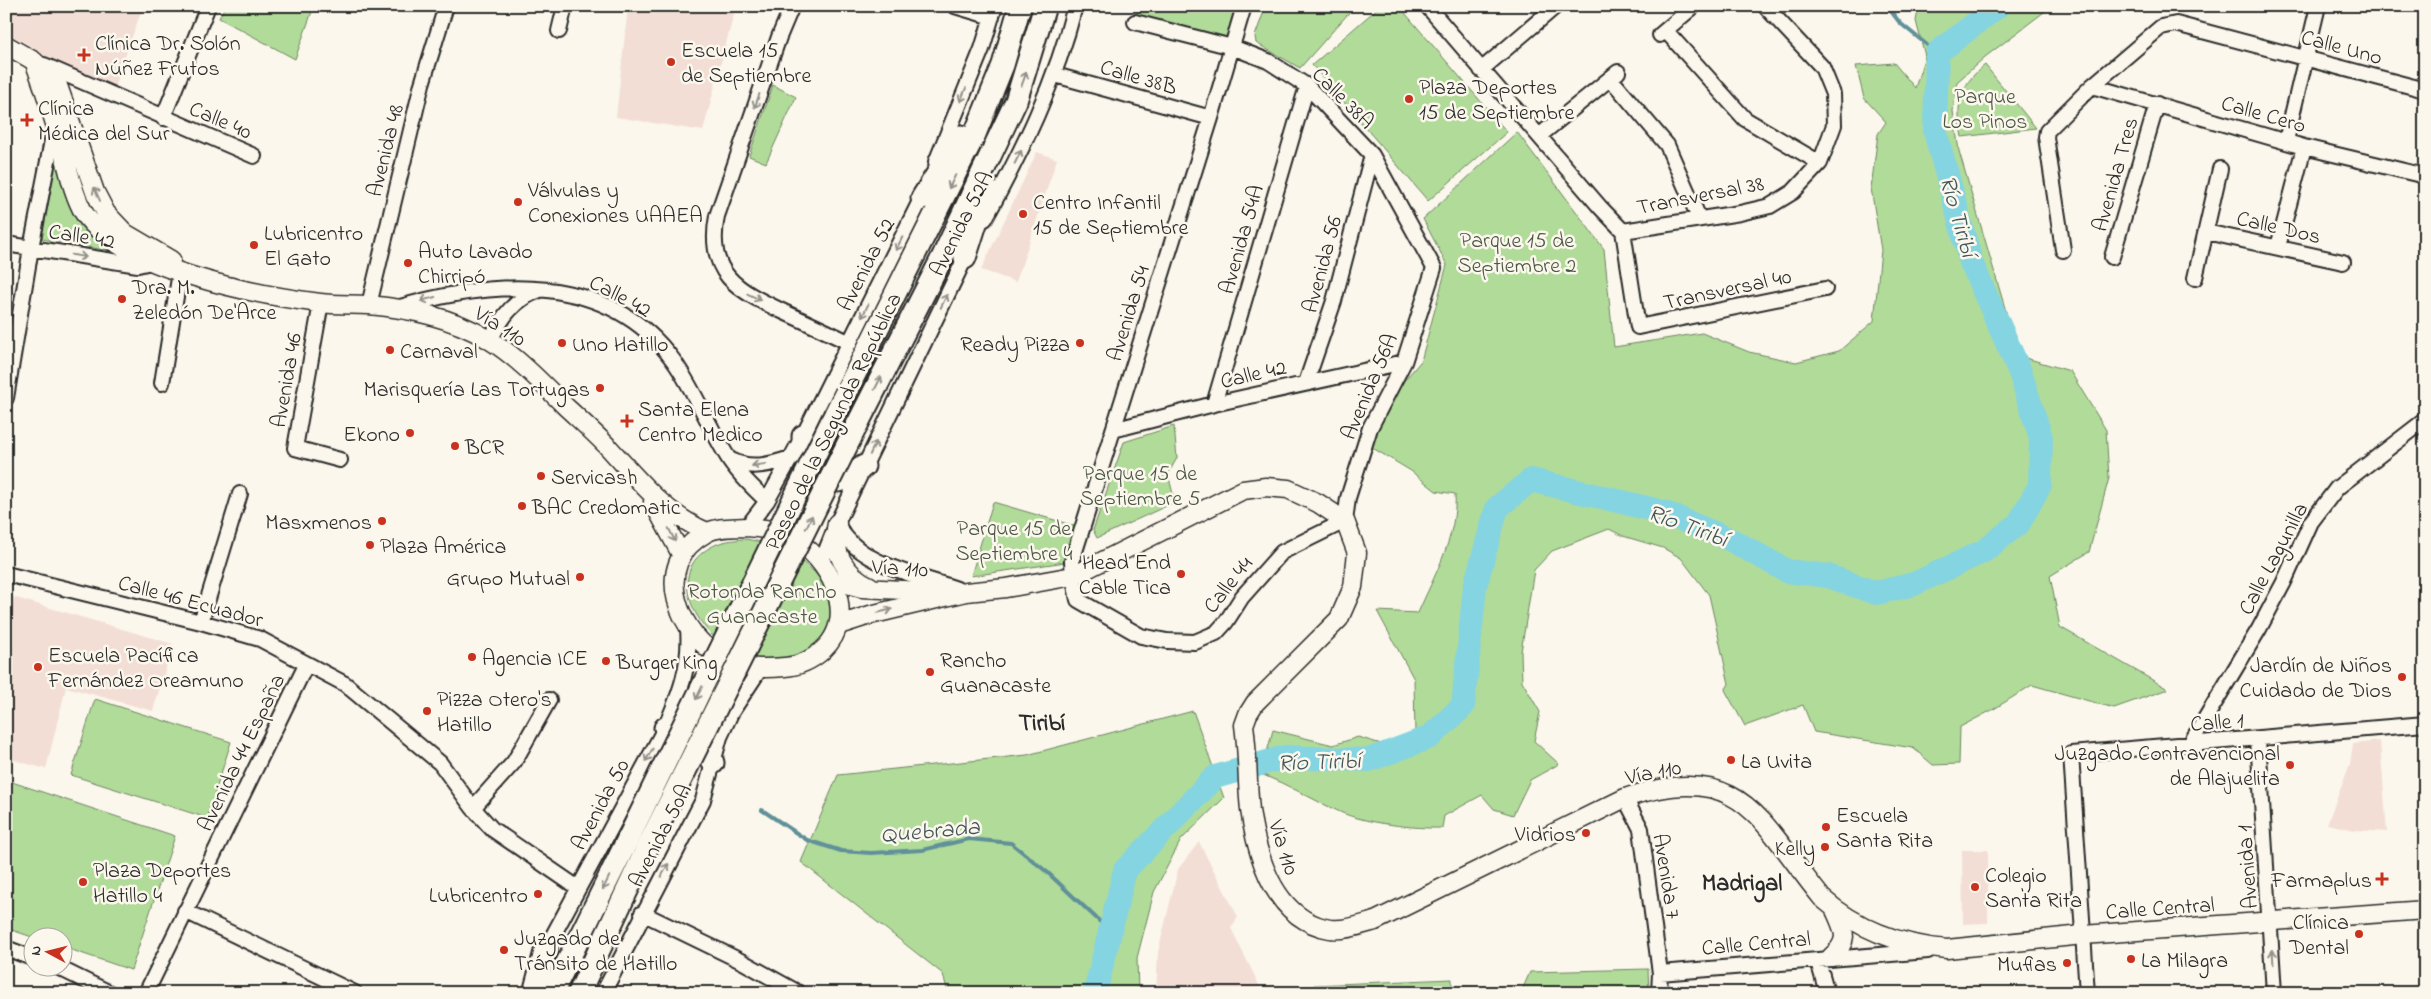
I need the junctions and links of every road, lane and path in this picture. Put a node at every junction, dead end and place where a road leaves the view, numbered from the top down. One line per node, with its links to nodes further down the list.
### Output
1 (208, 6): 30 (street)
2 (446, 6): 60 (street, Avenida 48)
3 (565, 6): 17 (street)
4 (792, 6): 63 (street, one-way to 63)
5 (955, 6): 15 (street)
6 (1020, 6): 22 (highway, Paseo de la Segunda República)
7 (1045, 6): 28 (highway, Paseo de la Segunda República, one-way to 7)
8 (1075, 6): 24 (street, Avenida 52A)
9 (1244, 6): 19 (street, Avenida 54)
10 (1556, 6): 23 (street)
11 (1694, 6): 38 (street)
12 (1765, 6): 38 (street, Transversal 38)
13 (2318, 6): 20 (street)
14 (1429, 7): 23 (street)
15 (993, 11): 41 (street, Avenida 52, one-way to 41)
16 (1135, 22): 19 (street, Calle 38A)
17 (559, 31)
18 (6, 45): 21 (main road, Vía 110)
19 (1232, 48): 25 (street, Calle 38A); 31 (street, Avenida 54)
20 (2306, 58): 26 (street, Calle Uno); 27 (street, Calle Uno); 34 (street)
21 (34, 61): 30 (street, Calle 40); 32 (main road, Vía 110); 55 (main road, Vía 110, one-way to 21)
22 (1004, 65): 41 (highway); 123 (highway, Paseo de la Segunda República, one-way to 123, bridge)
23 (1481, 70): 33 (street)
24 (1055, 74): 31 (street, Calle 38B); 50 (street, Avenida 52A, one-way to 24)
25 (1307, 86): 36 (street, Calle 38A); 68 (street, Avenida 54A)
26 (2092, 86): 29 (street, Calle Cero); 48 (street)
27 (2425, 90)
28 (1016, 101): 50 (highway); 124 (highway, Paseo de la Segunda República, one-way to 28, bridge)
29 (2157, 104): 34 (street, Calle Cero); 49 (street, Avenida Tres)
30 (163, 118): 37 (street, Calle 40)
31 (1211, 118): 71 (street, Avenida 54)
32 (55, 124): 47 (street); 51 (main road, Vía 110)
33 (1539, 136): 42 (street); 43 (street)
34 (2286, 141): 35 (street, Calle Cero)
35 (2304, 147): 40 (street, Calle Cero); 46 (street)
36 (1372, 155): 53 (street, Calle 38A); 66 (street, Avenida 56)
37 (254, 156)
38 (1820, 162): 42 (street, Transversal 38)
39 (2220, 169): 44 (street)
40 (2425, 176)
41 (922, 198): 63 (street, Avenida 52, one-way to 63)
42 (1699, 218): 43 (street, Transversal 38)
43 (1623, 231): 58 (street, Transversal 40)
44 (2206, 232): 46 (street, Calle Dos); 56 (street)
45 (6, 244): 47 (street, Calle 42)
46 (2278, 247): 52 (street, Calle Dos)
47 (31, 248): 51 (street, Calle 42, one-way to 51); 67 (street)
48 (2063, 250)
49 (2112, 257)
50 (965, 258): 76 (street, Avenida 52A, one-way to 50)
51 (151, 262): 54 (main road, Vía 110)
52 (2343, 262)
53 (1434, 268): 64 (street, Avenida 56A)
54 (180, 272): 55 (main road, Vía 110); 65 (street)
55 (201, 277): 59 (main road, Vía 110)
56 (2195, 278)
57 (545, 288): 61 (street, Calle 42, one-way to 61); 62 (street); 73 (street, Calle 42)
58 (1825, 289)
59 (321, 303): 60 (main road, Vía 110); 75 (street, Avenida 46)
60 (369, 306): 61 (main road, Vía 110)
61 (396, 308): 62 (main road, Vía 110)
62 (490, 340): 77 (main road, Vía 110)
63 (850, 343): 72 (street, Avenida 52)
64 (1404, 362): 66 (street, Calle 42); 80 (street, Avenida 56A)
65 (162, 383)
66 (1306, 383): 68 (street, Calle 42)
67 (6, 398)
68 (1214, 404): 71 (street, Calle 42)
69 (2424, 421): 70 (street); 100 (street, Calle Lagunilla)
70 (2425, 428)
71 (1113, 430): 87 (street, Avenida 54)
72 (803, 436): 74 (street, Avenida 52); 76 (highway)
73 (728, 458): 74 (street, one-way to 73); 79 (street, Calle 42)
74 (790, 458): 79 (street, Avenida 52)
75 (340, 460)
76 (864, 466): 81 (street, Avenida 52A)
77 (642, 485): 83 (main road, Vía 110); 84 (main road, Vía 110, one-way to 84)
78 (240, 494): 91 (street)
79 (767, 501): 82 (street, Avenida 52)
80 (1345, 521): 87 (main road, Vía 110); 87 (street, Calle 44); 102 (main road, Vía 110)
81 (837, 523): 85 (street, Avenida 52A); 89 (main road); 90 (street)
82 (747, 527): 83 (main road); 85 (main road)
83 (707, 532): 84 (main road)
84 (682, 556): 93 (main road)
85 (821, 563): 88 (main road)
86 (6, 574): 91 (street, Calle 46 Ecuador)
87 (1072, 576): 90 (main road, Vía 110)
88 (832, 580): 89 (main road, Vía 110); 92 (main road)
89 (885, 589): 90 (main road, Vía 110)
90 (966, 592): 92 (main road, Vía 110, one-way to 90)
91 (201, 622): 94 (street, Calle 46 Ecuador)
92 (839, 625): 95 (main road)
93 (688, 628): 95 (main road); 98 (street, Avenida 50)
94 (306, 666): 103 (street, Calle 46 Ecuador); 107 (street, Avenida 44 España)
95 (760, 669): 101 (street, Avenida 50A)
96 (549, 700): 103 (street)
97 (2425, 724): 99 (street, Calle 1)
98 (665, 728): 101 (highway); 104 (street, Avenida 50, one-way to 104)
99 (2258, 739): 100 (street, Calle 1); 109 (street, Avenida 1)
100 (2190, 744): 110 (street, Calle 1)
101 (713, 763): 108 (street, Avenida 50A, one-way to 101)
102 (1625, 798): 105 (main road, Vía 110); 116 (street, Avenida 7)
103 (473, 808): 104 (street, Calle 46 Ecuador)
104 (578, 888): 112 (street, Avenida 50)
105 (1835, 910): 113 (main road, Vía 110); 115 (main road)
106 (2425, 910): 109 (main road, Calle Central)
107 (185, 911): 119 (street, Avenida 44 España); 120 (street)
108 (642, 913): 125 (street, Avenida 50A); 126 (street)
109 (2271, 921): 110 (main road, Calle Central); 130 (street, Avenida 1, one-way to 109)
110 (2083, 935): 113 (main road, Calle Central); 129 (street)
111 (6, 948): 114 (street)
112 (546, 948): 121 (street, Avenida 50); 122 (highway)
113 (1947, 949): 115 (street, Calle Central)
114 (22, 954)
115 (1824, 959): 116 (street, Calle Central); 128 (street)
116 (1660, 973): 127 (street, Avenida 7)
117 (72, 974): 118 (street)
118 (110, 993)
119 (146, 993)
120 (356, 993)
121 (523, 993)
122 (534, 993)
123 (552, 993)
124 (578, 993)
125 (603, 993)
126 (799, 993)
127 (1659, 993)
128 (1828, 993)
129 (2087, 993)
130 (2274, 993)

